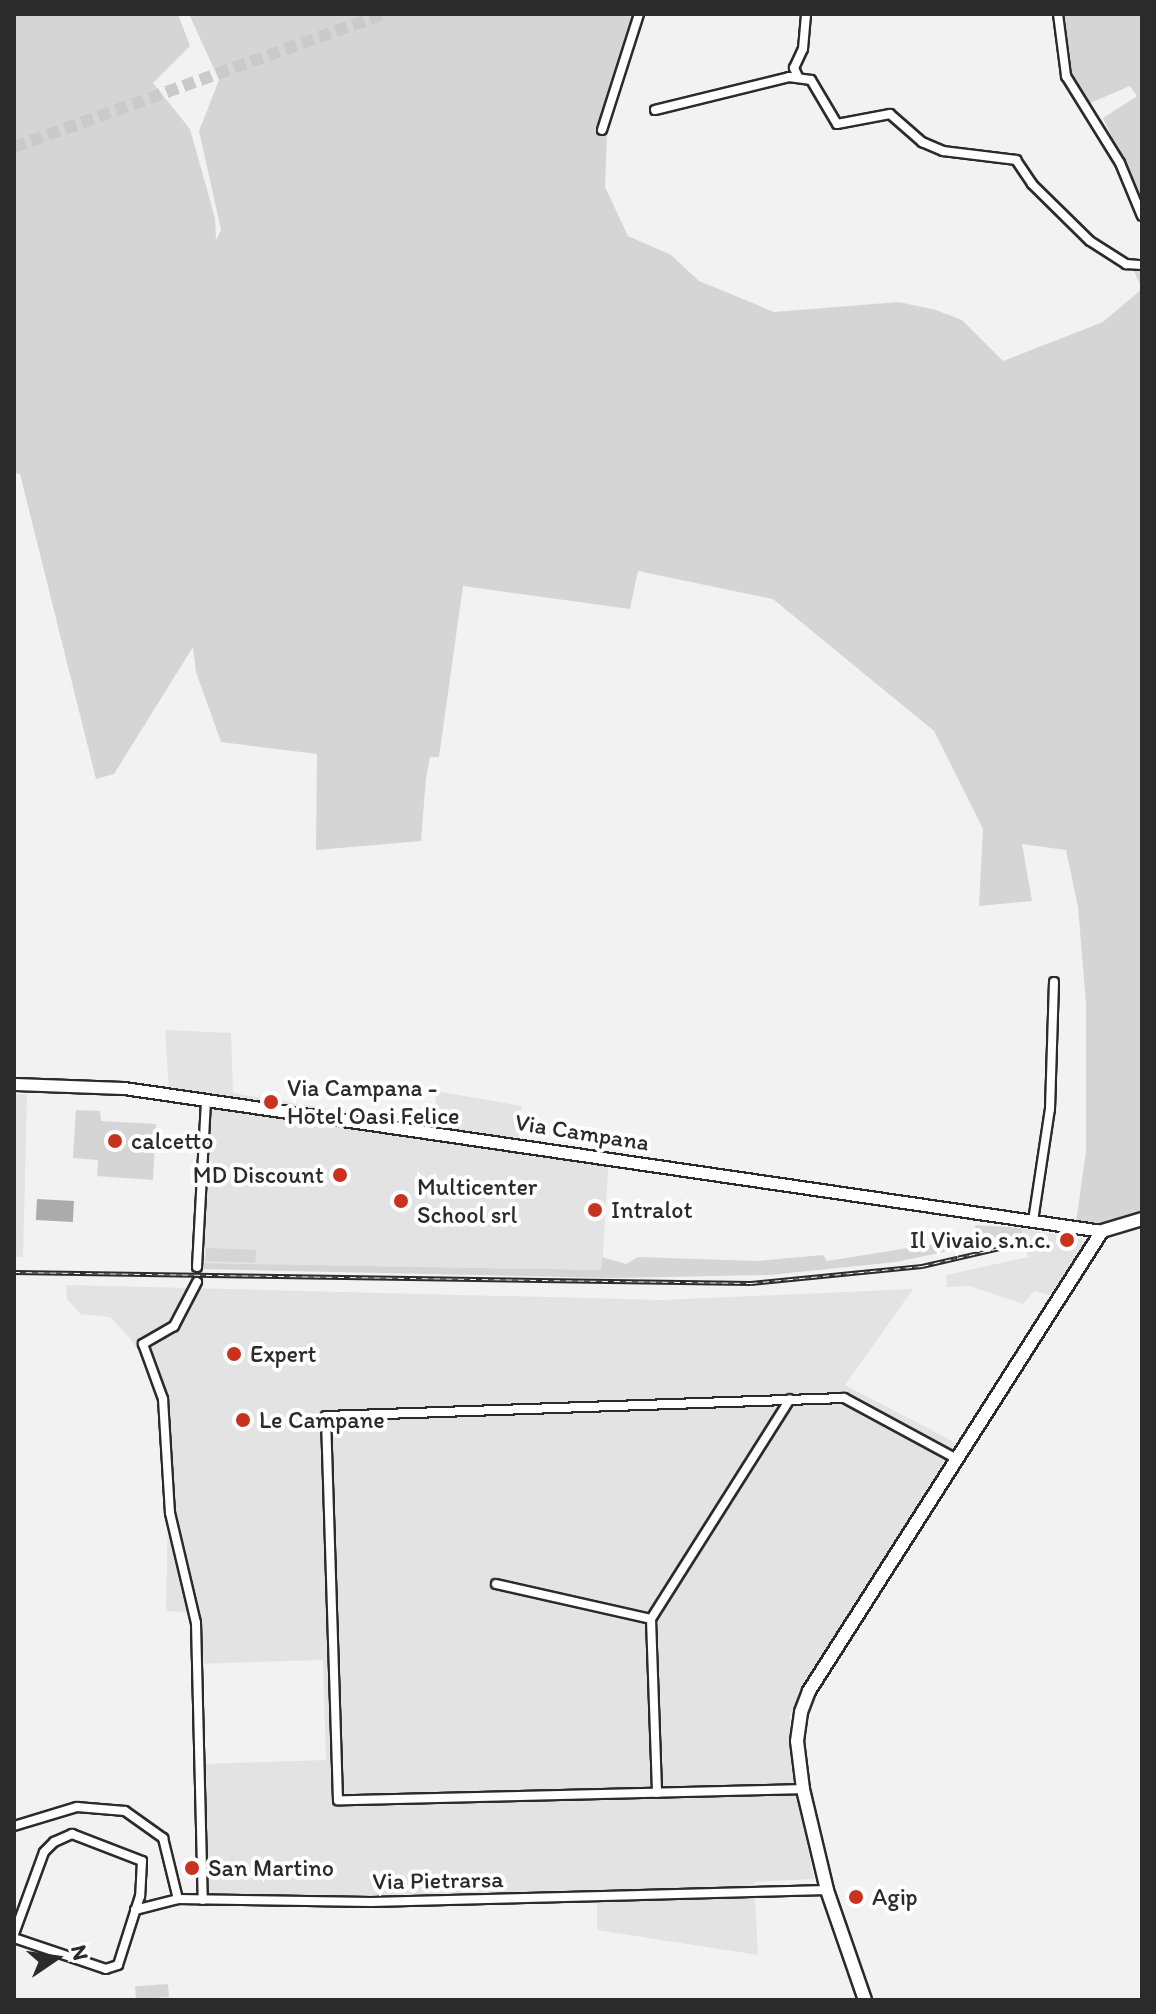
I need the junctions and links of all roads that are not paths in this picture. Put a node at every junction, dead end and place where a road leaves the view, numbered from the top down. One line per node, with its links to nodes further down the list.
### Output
1 (639, 14): 6 (street)
2 (806, 14): 4 (street)
3 (1058, 14): 7 (street)
4 (798, 77): 5 (street); 8 (street)
5 (655, 110)
6 (602, 130)
7 (1142, 216)
8 (1142, 265)
9 (1054, 982): 13 (street)
10 (14, 1084): 11 (street, Via Campana)
11 (206, 1100): 13 (street, Via Campana); 15 (street)
12 (1142, 1219): 14 (main road, Via Campana)
13 (1033, 1221): 14 (street, Via Campana)
14 (1102, 1231): 18 (main road)
15 (197, 1267)
16 (197, 1282): 26 (street)
17 (790, 1399): 18 (street); 20 (street); 22 (street)
18 (957, 1459): 21 (main road)
19 (496, 1584): 20 (street)
20 (651, 1619): 22 (street)
21 (803, 1789): 22 (street); 24 (main road)
22 (657, 1793)
23 (14, 1826): 25 (street)
24 (827, 1890): 26 (street, Via Pietrarsa); 29 (main road)
25 (178, 1899): 26 (street, Via Pietrarsa); 27 (street, Via Pietrarsa)
26 (203, 1900)
27 (135, 1910): 28 (street); 28 (street)
28 (14, 1936)
29 (865, 2000)

